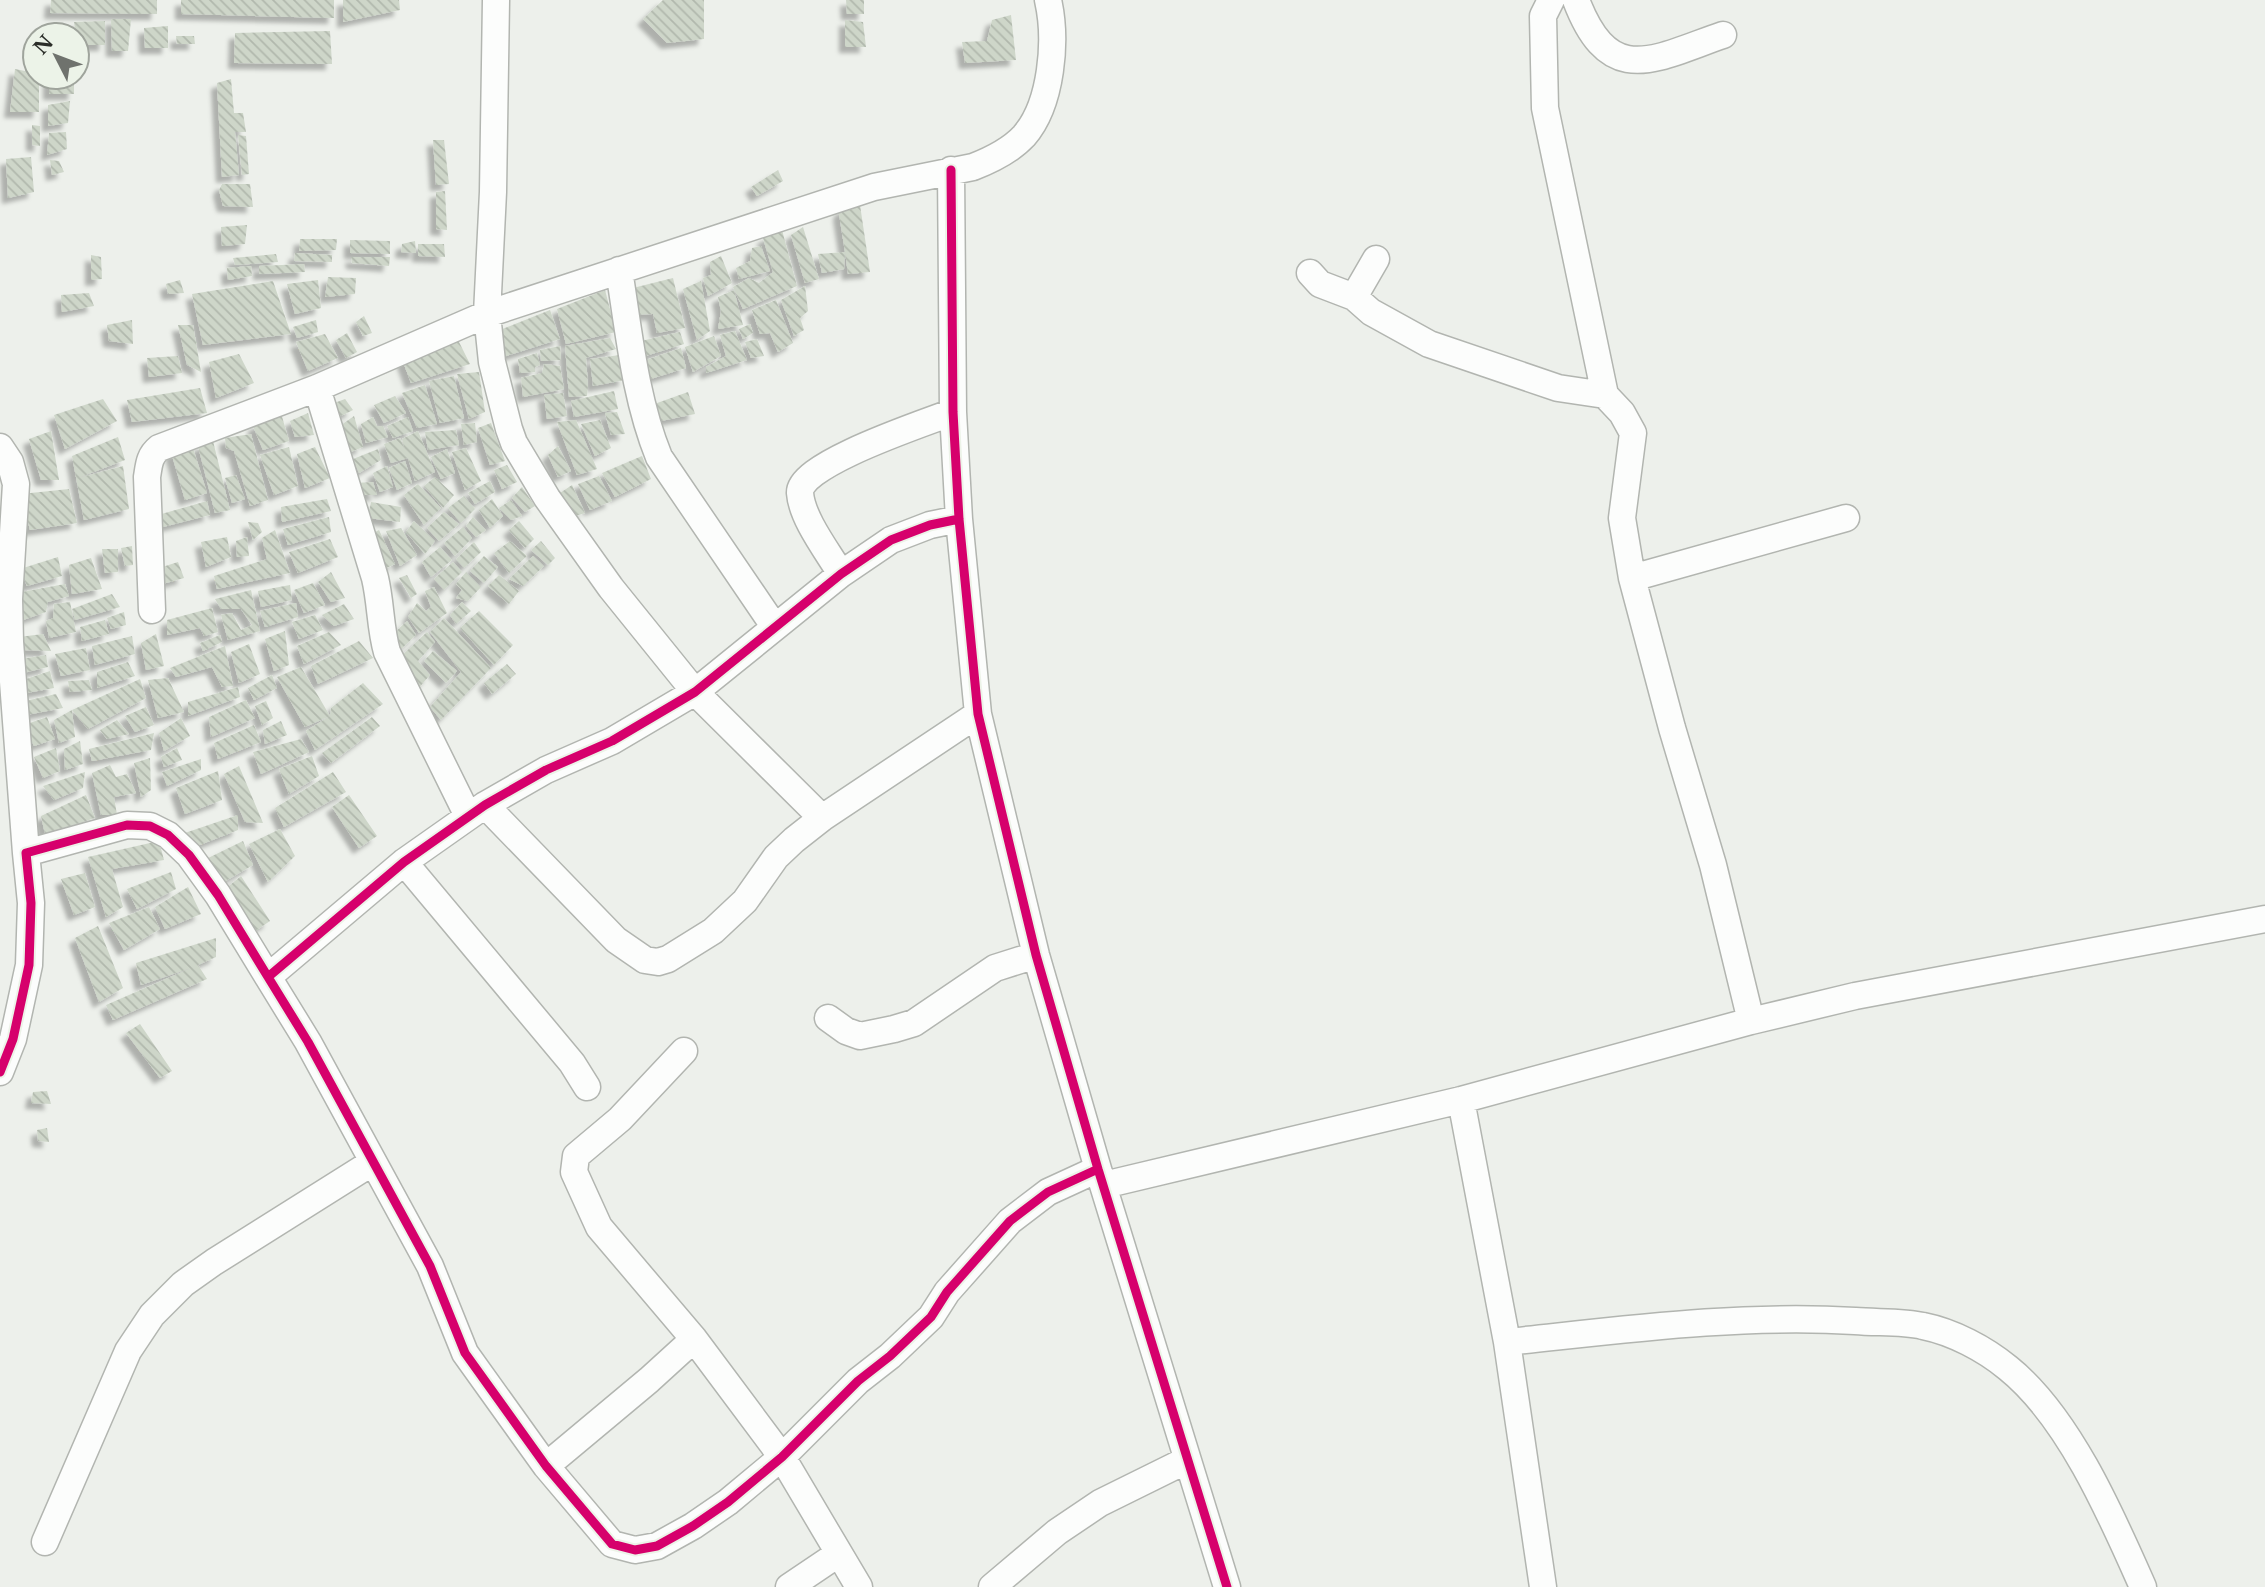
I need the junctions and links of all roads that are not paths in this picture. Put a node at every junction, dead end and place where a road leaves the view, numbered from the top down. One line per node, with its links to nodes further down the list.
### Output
1 (496, 0): 11 (street)
2 (1048, 0): 6 (street)
3 (1551, 0): 13 (street)
4 (1576, 0): 5 (street)
5 (1723, 35)
6 (951, 170): 8 (street); 14 (street)
7 (1377, 259): 10 (street)
8 (619, 270): 11 (street); 21 (street)
9 (1310, 273): 10 (street)
10 (1354, 297): 13 (street)
11 (486, 314): 12 (street); 22 (street)
12 (317, 388): 20 (street); 24 (street)
13 (1605, 395): 19 (street)
14 (953, 412): 17 (street); 18 (street)
15 (0, 447): 26 (street)
16 (1846, 518): 19 (street)
17 (959, 519): 18 (street); 23 (street)
18 (841, 574): 21 (street)
19 (1632, 578): 32 (street)
20 (152, 610)
21 (774, 626): 22 (street)
22 (695, 692): 24 (street); 25 (street)
23 (978, 714): 25 (street); 29 (street)
24 (476, 810): 25 (street); 27 (street)
25 (822, 818)
26 (26, 853): 30 (street); 34 (street)
27 (404, 862): 30 (street); 35 (street)
28 (2265, 919): 32 (street)
29 (1036, 955): 31 (street); 38 (street)
30 (268, 977): 37 (street)
31 (828, 1018)
32 (1751, 1021): 36 (street)
33 (684, 1051): 39 (street)
34 (0, 1072)
35 (587, 1087)
36 (1461, 1100): 38 (street); 40 (street)
37 (373, 1162): 43 (street); 44 (street)
38 (1101, 1177): 41 (street); 42 (street)
39 (694, 1339): 41 (street); 43 (street)
40 (1507, 1342): 50 (street); 51 (street)
41 (782, 1457): 43 (street); 45 (street)
42 (1187, 1460): 48 (street); 49 (street)
43 (546, 1466)
44 (44, 1542)
45 (838, 1554): 46 (street); 47 (street)
46 (789, 1587)
47 (859, 1587)
48 (992, 1587)
49 (1227, 1587)
50 (1543, 1587)
51 (2143, 1587)

